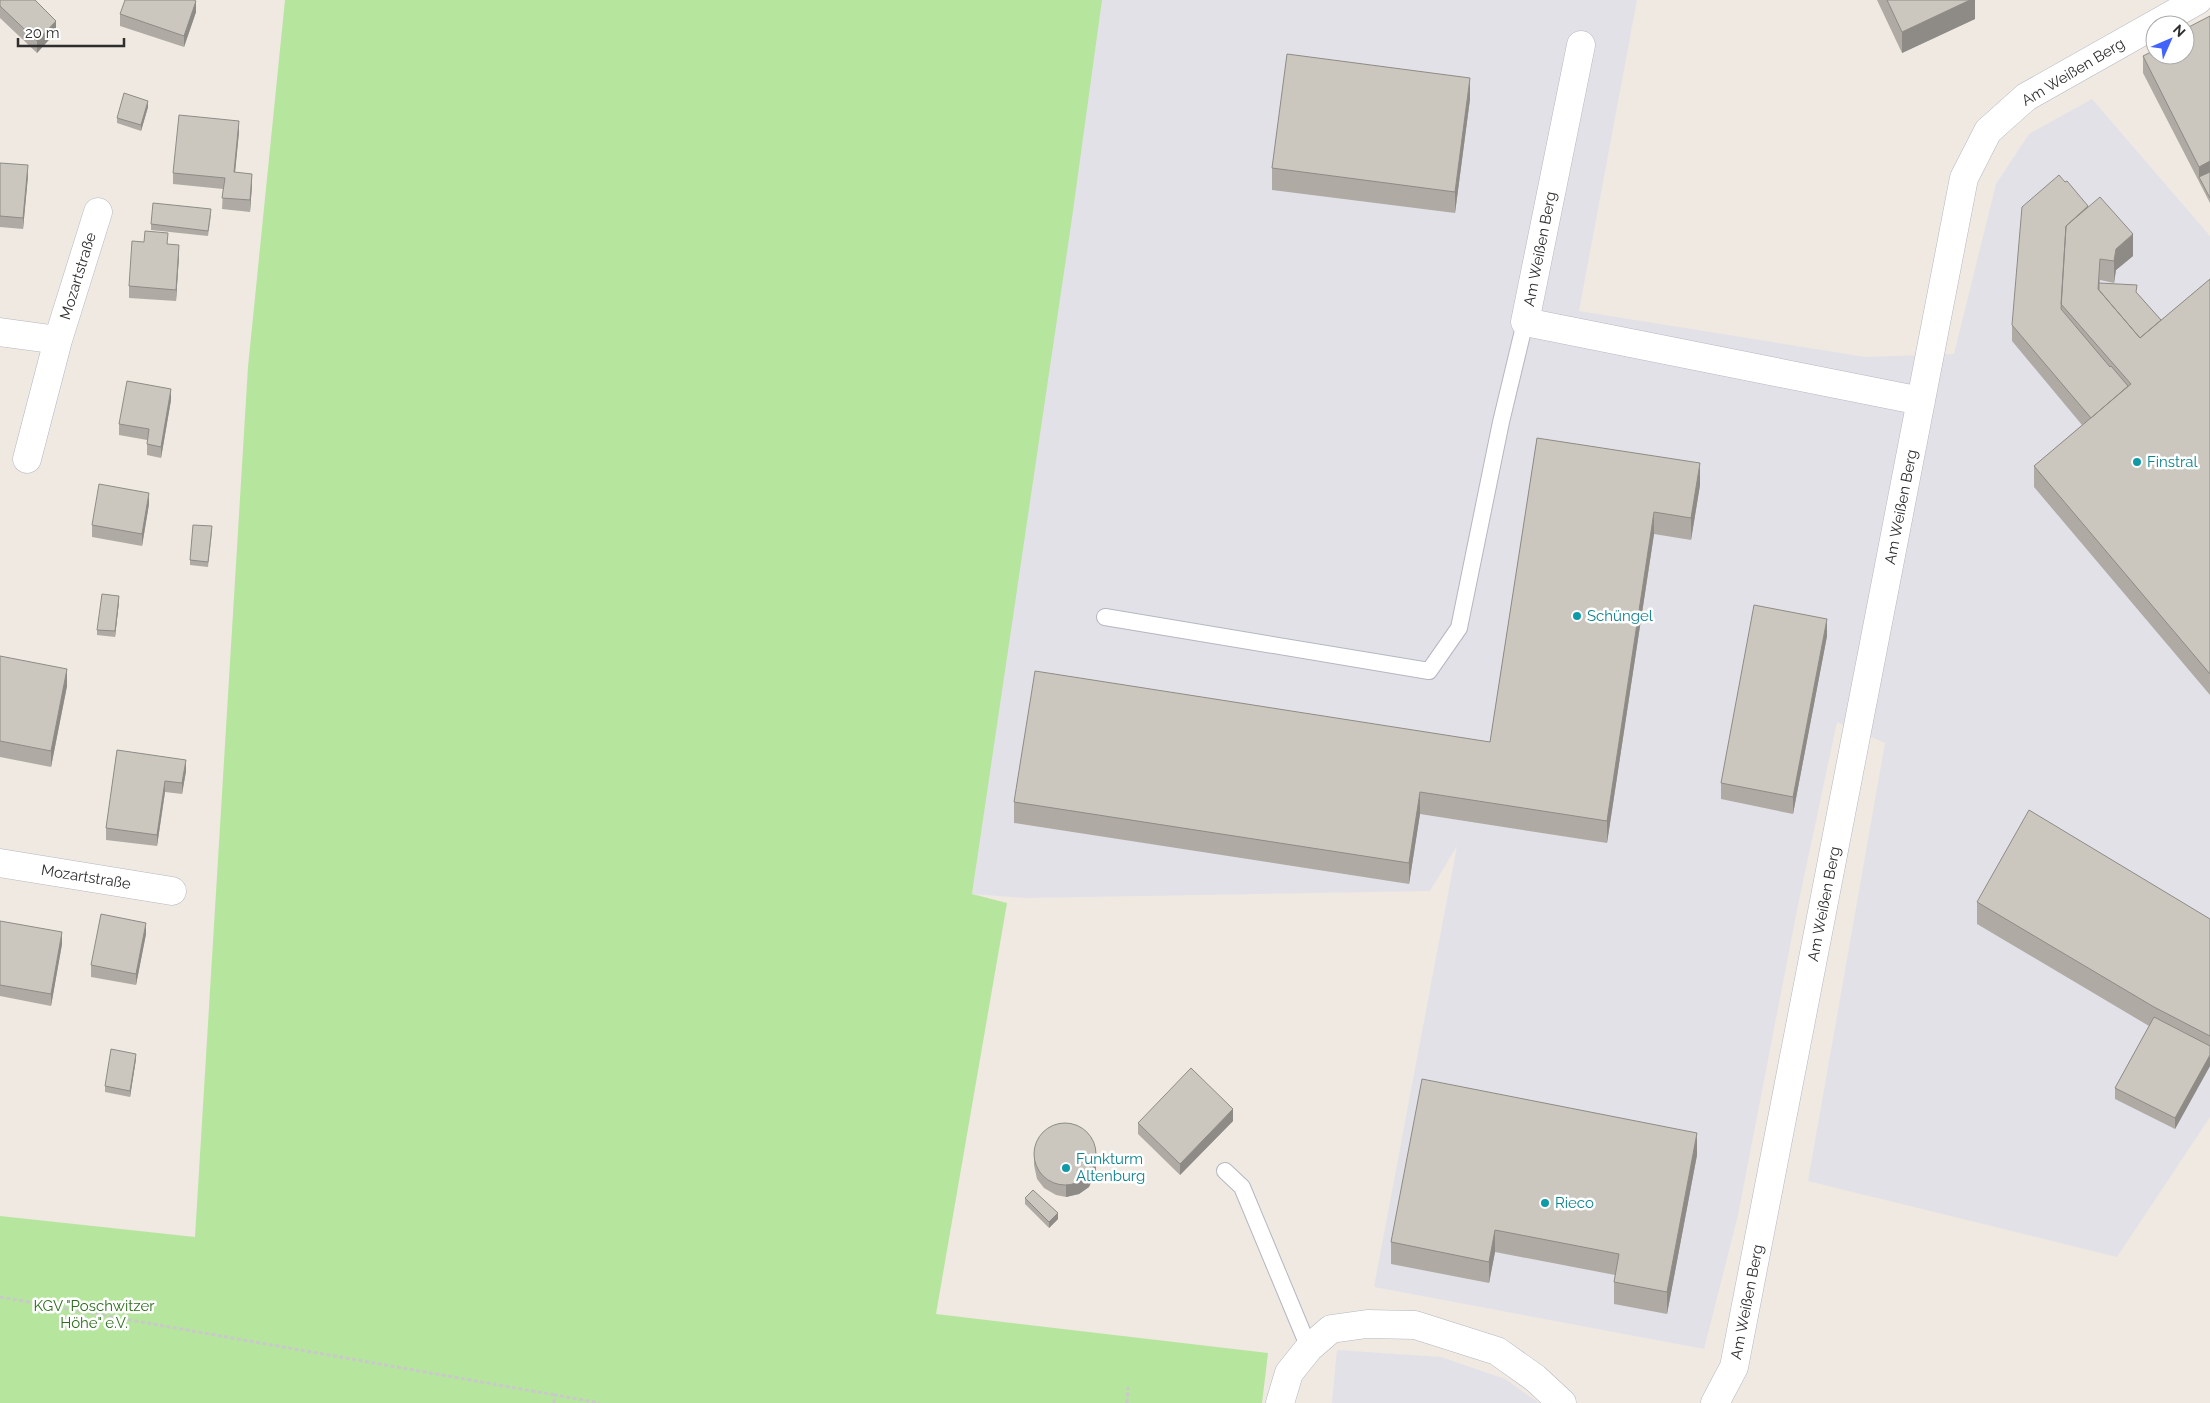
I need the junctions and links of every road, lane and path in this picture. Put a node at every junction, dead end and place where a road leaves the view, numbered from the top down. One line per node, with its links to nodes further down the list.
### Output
1 (2198, 0): 7 (street, Am Weißen Berg)
2 (1581, 45): 4 (street, Am Weißen Berg)
3 (98, 212): 6 (street, Mozartstraße)
4 (1525, 322): 7 (street, Am Weißen Berg); 9 (lane)
5 (0, 332): 6 (street, Mozartstraße)
6 (58, 340): 8 (street, Mozartstraße)
7 (1921, 401): 22 (street, Am Weißen Berg)
8 (27, 459)
9 (1105, 616)
10 (0, 863): 11 (street, Mozartstraße)
11 (172, 891)
12 (1226, 1171): 14 (lane)
13 (0, 1298): 16 (path)
14 (1309, 1348): 20 (street); 21 (street)
15 (1128, 1387): 19 (path)
16 (555, 1394): 17 (path); 18 (path)
17 (554, 1403)
18 (600, 1403)
19 (1127, 1403)
20 (1280, 1403)
21 (1562, 1403)
22 (1714, 1403)

